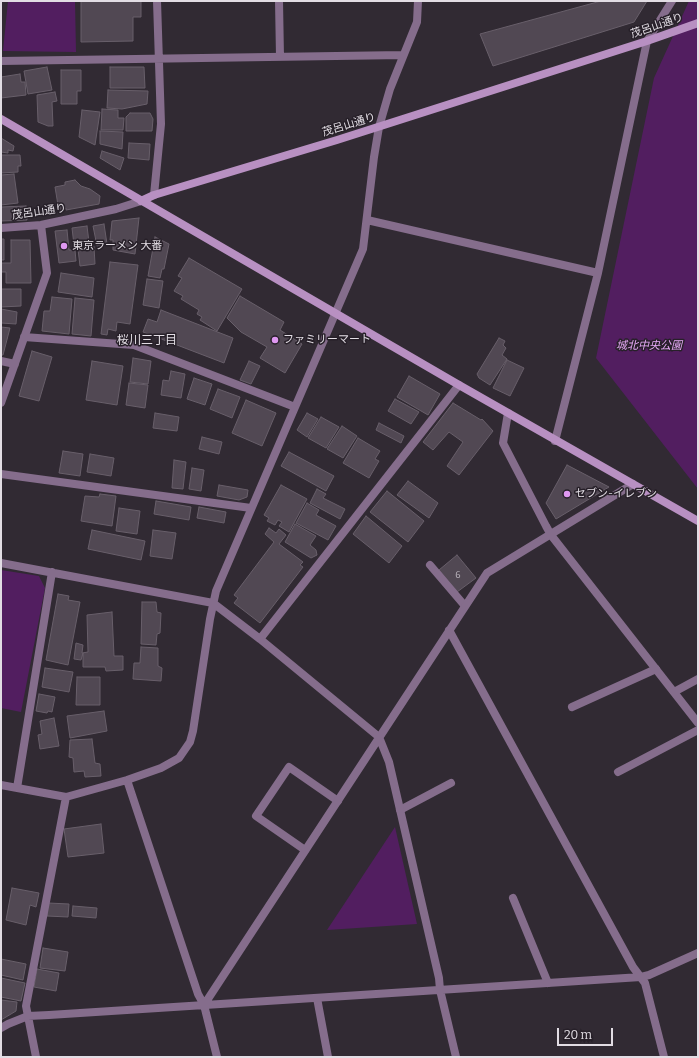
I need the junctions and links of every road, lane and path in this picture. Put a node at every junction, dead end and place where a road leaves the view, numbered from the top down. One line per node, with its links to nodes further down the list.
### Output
1 (157, 1): 9 (street)
2 (279, 1): 8 (street)
3 (418, 1): 7 (street)
4 (672, 1): 6 (street)
5 (698, 23): 6 (street, 茂呂山通り)
6 (647, 41): 12 (street, 茂呂山通り); 18 (street)
7 (403, 55): 8 (street); 12 (street)
8 (280, 57): 9 (street)
9 (159, 58): 10 (street); 13 (street)
10 (1, 60)
11 (1, 119): 14 (street)
12 (379, 127): 13 (street, 茂呂山通り); 15 (street)
13 (154, 195): 14 (street, 茂呂山通り)
14 (141, 201): 16 (street, 茂呂山通り); 19 (street)
15 (367, 220): 18 (street); 19 (street)
16 (41, 225): 17 (street, 茂呂山通り); 20 (street)
17 (1, 228)
18 (598, 273): 27 (street)
19 (335, 314): 23 (street); 25 (street)
20 (24, 337): 22 (street); 25 (street)
21 (1, 361): 22 (street)
22 (15, 364): 24 (street)
23 (459, 385): 26 (street); 39 (street)
24 (1, 403)
25 (294, 407): 30 (street)
26 (508, 413): 27 (street); 32 (street)
27 (556, 441): 29 (street)
28 (1, 474): 30 (street)
29 (633, 484): 31 (street); 32 (street)
30 (251, 508): 36 (street)
31 (698, 521)
32 (551, 535): 37 (street); 40 (street)
33 (1, 563): 35 (street)
34 (430, 565): 37 (street)
35 (52, 572): 36 (street); 51 (street)
36 (213, 602): 39 (street); 48 (street)
37 (465, 606): 38 (street)
38 (450, 630): 46 (street); 58 (street)
39 (260, 639): 46 (street)
40 (656, 670): 42 (street); 43 (street)
41 (698, 679): 42 (street)
42 (674, 692): 44 (street)
43 (572, 706)
44 (698, 723)
45 (698, 730): 47 (street)
46 (379, 737): 53 (street); 54 (street)
47 (618, 772)
48 (127, 780): 52 (street); 62 (street)
49 (451, 783): 54 (street)
50 (1, 785): 51 (street)
51 (17, 788): 52 (street)
52 (66, 796): 63 (street)
53 (338, 800): 55 (street); 55 (street)
54 (400, 810): 60 (street)
55 (305, 850): 62 (street)
56 (513, 898): 59 (street)
57 (698, 953): 58 (street)
58 (641, 977): 59 (street); 69 (street)
59 (548, 983): 60 (street)
60 (440, 990): 61 (street); 68 (street)
61 (317, 998): 62 (street); 67 (street)
62 (204, 1005): 63 (street); 66 (street)
63 (28, 1016): 64 (street); 65 (street)
64 (1, 1028)
65 (36, 1057)
66 (217, 1057)
67 (328, 1057)
68 (456, 1057)
69 (664, 1057)

